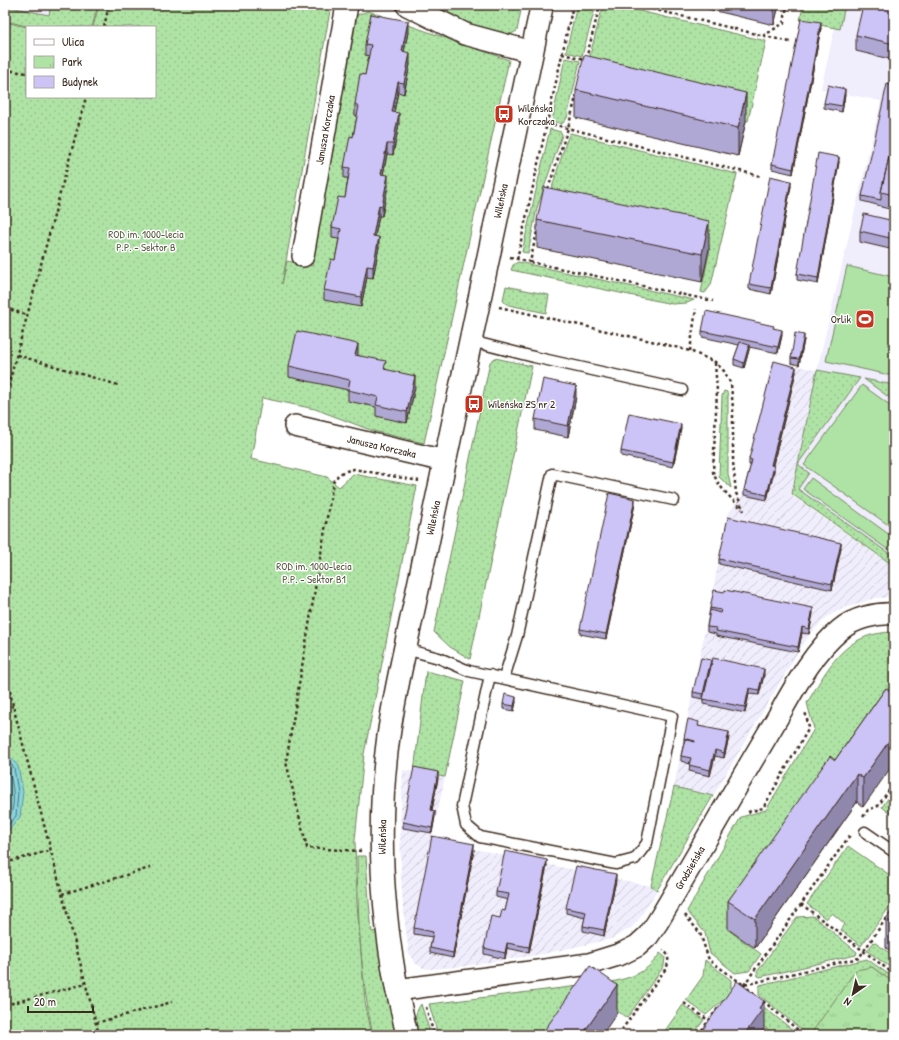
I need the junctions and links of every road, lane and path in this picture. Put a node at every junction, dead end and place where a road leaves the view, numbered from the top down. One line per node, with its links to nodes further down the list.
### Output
1 (109, 5): 9 (path)
2 (347, 5): 26 (street, Janusza Korczaka)
3 (407, 5): 12 (street)
4 (542, 5): 12 (street, Wileńska)
5 (573, 5): 13 (path)
6 (600, 5): 14 (path)
7 (635, 5): 10 (path)
8 (787, 5): 10 (path)
9 (104, 26)
10 (763, 36): 11 (path)
11 (790, 42)
12 (532, 52): 25 (street, Wileńska)
13 (562, 54): 14 (path); 20 (path)
14 (586, 59): 15 (path)
15 (584, 66)
16 (5, 70): 17 (path)
17 (26, 73)
18 (578, 88): 21 (path)
19 (86, 98): 32 (path)
20 (547, 123): 21 (path); 27 (path)
21 (568, 128): 22 (path); 23 (path)
22 (760, 176)
23 (546, 195)
24 (538, 224): 28 (path)
25 (490, 253): 27 (path); 33 (street, Wileńska)
26 (303, 256)
27 (517, 259): 28 (path)
28 (530, 262): 29 (path)
29 (713, 301)
30 (5, 308): 32 (path)
31 (696, 308): 34 (path)
32 (28, 315): 35 (path)
33 (471, 341): 38 (lane); 41 (street, Wileńska)
34 (690, 351)
35 (17, 355): 37 (path); 39 (path)
36 (715, 362): 44 (path)
37 (118, 385)
38 (682, 390)
39 (5, 398)
40 (295, 426): 41 (street, Janusza Korczaka)
41 (445, 461): 42 (street, Wileńska)
42 (440, 485): 46 (street, Wileńska); 57 (path)
43 (674, 500): 49 (lane)
44 (744, 511)
45 (894, 614): 71 (street, Grodzieńska)
46 (405, 649): 48 (lane); 71 (street, Wileńska)
47 (5, 668): 50 (path)
48 (490, 675): 49 (lane); 49 (lane)
49 (504, 678)
50 (13, 706): 51 (path); 56 (path)
51 (5, 708)
52 (894, 783): 53 (path)
53 (859, 822)
54 (865, 832): 58 (lane)
55 (850, 835): 62 (path)
56 (51, 850): 59 (path); 61 (path)
57 (356, 850)
58 (894, 852)
59 (5, 863)
60 (153, 868): 61 (path)
61 (62, 894): 68 (path)
62 (801, 904): 66 (path); 69 (path)
63 (682, 912): 69 (path)
64 (890, 914): 66 (path)
65 (660, 948): 82 (path)
66 (863, 952): 67 (path); 69 (path)
67 (894, 974)
68 (86, 984): 76 (path); 79 (path)
69 (744, 985): 70 (path); 72 (path)
70 (739, 989)
71 (397, 990): 81 (street, Wileńska)
72 (756, 995)
73 (762, 1000): 84 (path)
74 (172, 1002): 79 (path)
75 (684, 1003): 78 (path)
76 (5, 1005)
77 (720, 1007): 78 (path)
78 (708, 1020): 83 (path)
79 (96, 1023): 80 (path)
80 (99, 1035)
81 (407, 1035)
82 (618, 1035)
83 (698, 1035)
84 (804, 1035)

